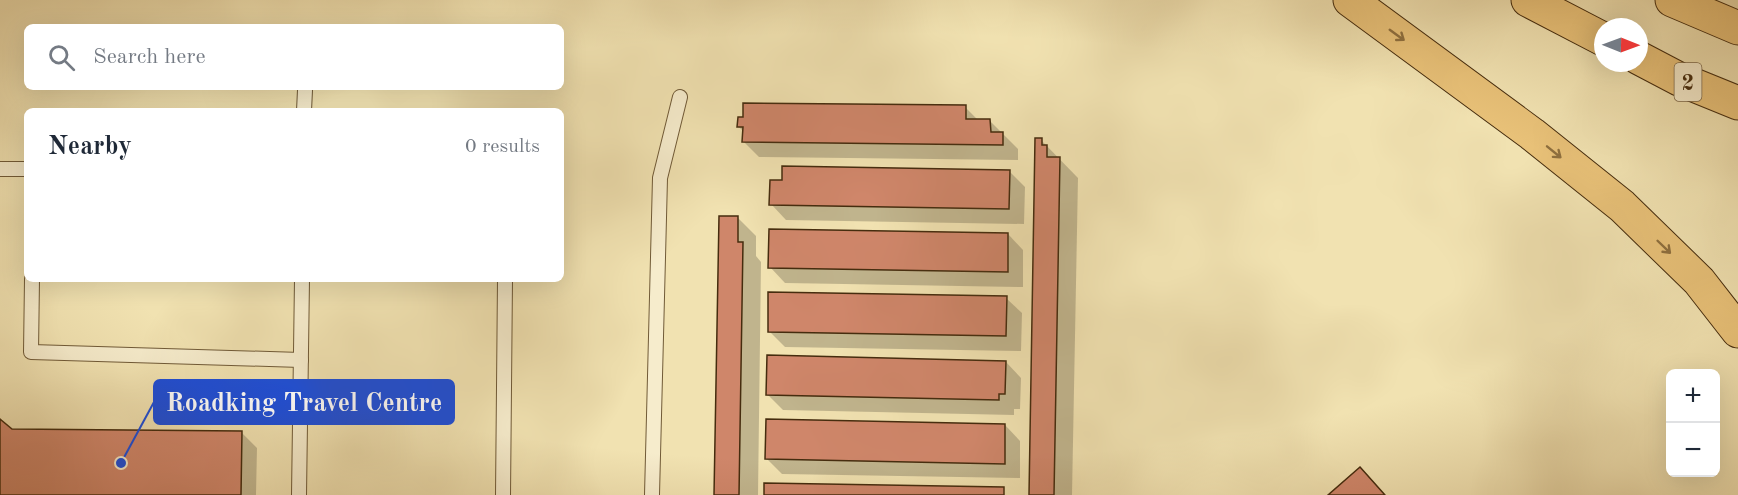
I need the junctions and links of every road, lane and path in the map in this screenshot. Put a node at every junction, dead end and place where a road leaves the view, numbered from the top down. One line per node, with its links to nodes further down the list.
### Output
1 (1350, 0): 16 (highway, one-way to 16)
2 (1528, 0): 5 (highway)
3 (1672, 0): 4 (highway)
4 (1738, 28)
5 (1594, 34)
6 (1648, 63): 9 (highway, 2)
7 (305, 90): 10 (lane)
8 (680, 97): 20 (lane)
9 (1738, 103)
10 (304, 108)
11 (0, 169): 12 (lane)
12 (24, 169)
13 (32, 282): 17 (lane)
14 (302, 282): 17 (lane)
15 (505, 282): 19 (lane)
16 (1738, 331)
17 (301, 360): 18 (lane)
18 (299, 495)
19 (503, 495)
20 (652, 495)

